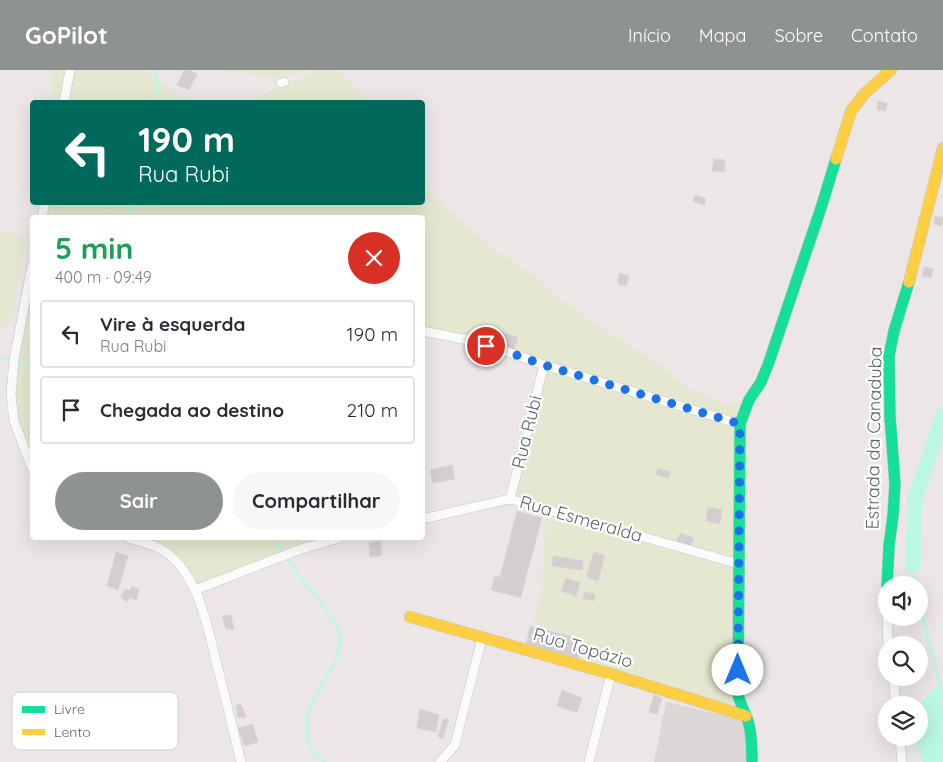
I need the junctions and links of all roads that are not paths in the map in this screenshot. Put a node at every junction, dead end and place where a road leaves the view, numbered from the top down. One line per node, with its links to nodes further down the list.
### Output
1 (70, 70): 3 (street)
2 (891, 70): 8 (street)
3 (64, 100)
4 (943, 148): 15 (street, Estrada da Canaduba)
5 (30, 276): 9 (street)
6 (425, 332): 7 (street)
7 (544, 365): 8 (street); 10 (street, Rua Rubi)
8 (740, 424): 14 (street)
9 (30, 463)
10 (510, 499): 11 (street, Rua Esmeralda); 14 (street, Rua Esmeralda)
11 (425, 518)
12 (135, 540): 16 (street)
13 (332, 540): 16 (street)
14 (739, 564): 20 (street)
15 (887, 576)
16 (196, 590): 22 (street)
17 (410, 618): 18 (street, Rua Topázio)
18 (482, 638): 19 (street, Rua Topázio); 23 (street)
19 (612, 674): 20 (street, Rua Topázio); 24 (street)
20 (746, 716): 25 (street)
21 (901, 746): 26 (street)
22 (241, 762)
23 (440, 762)
24 (589, 762)
25 (752, 762)
26 (902, 762)

